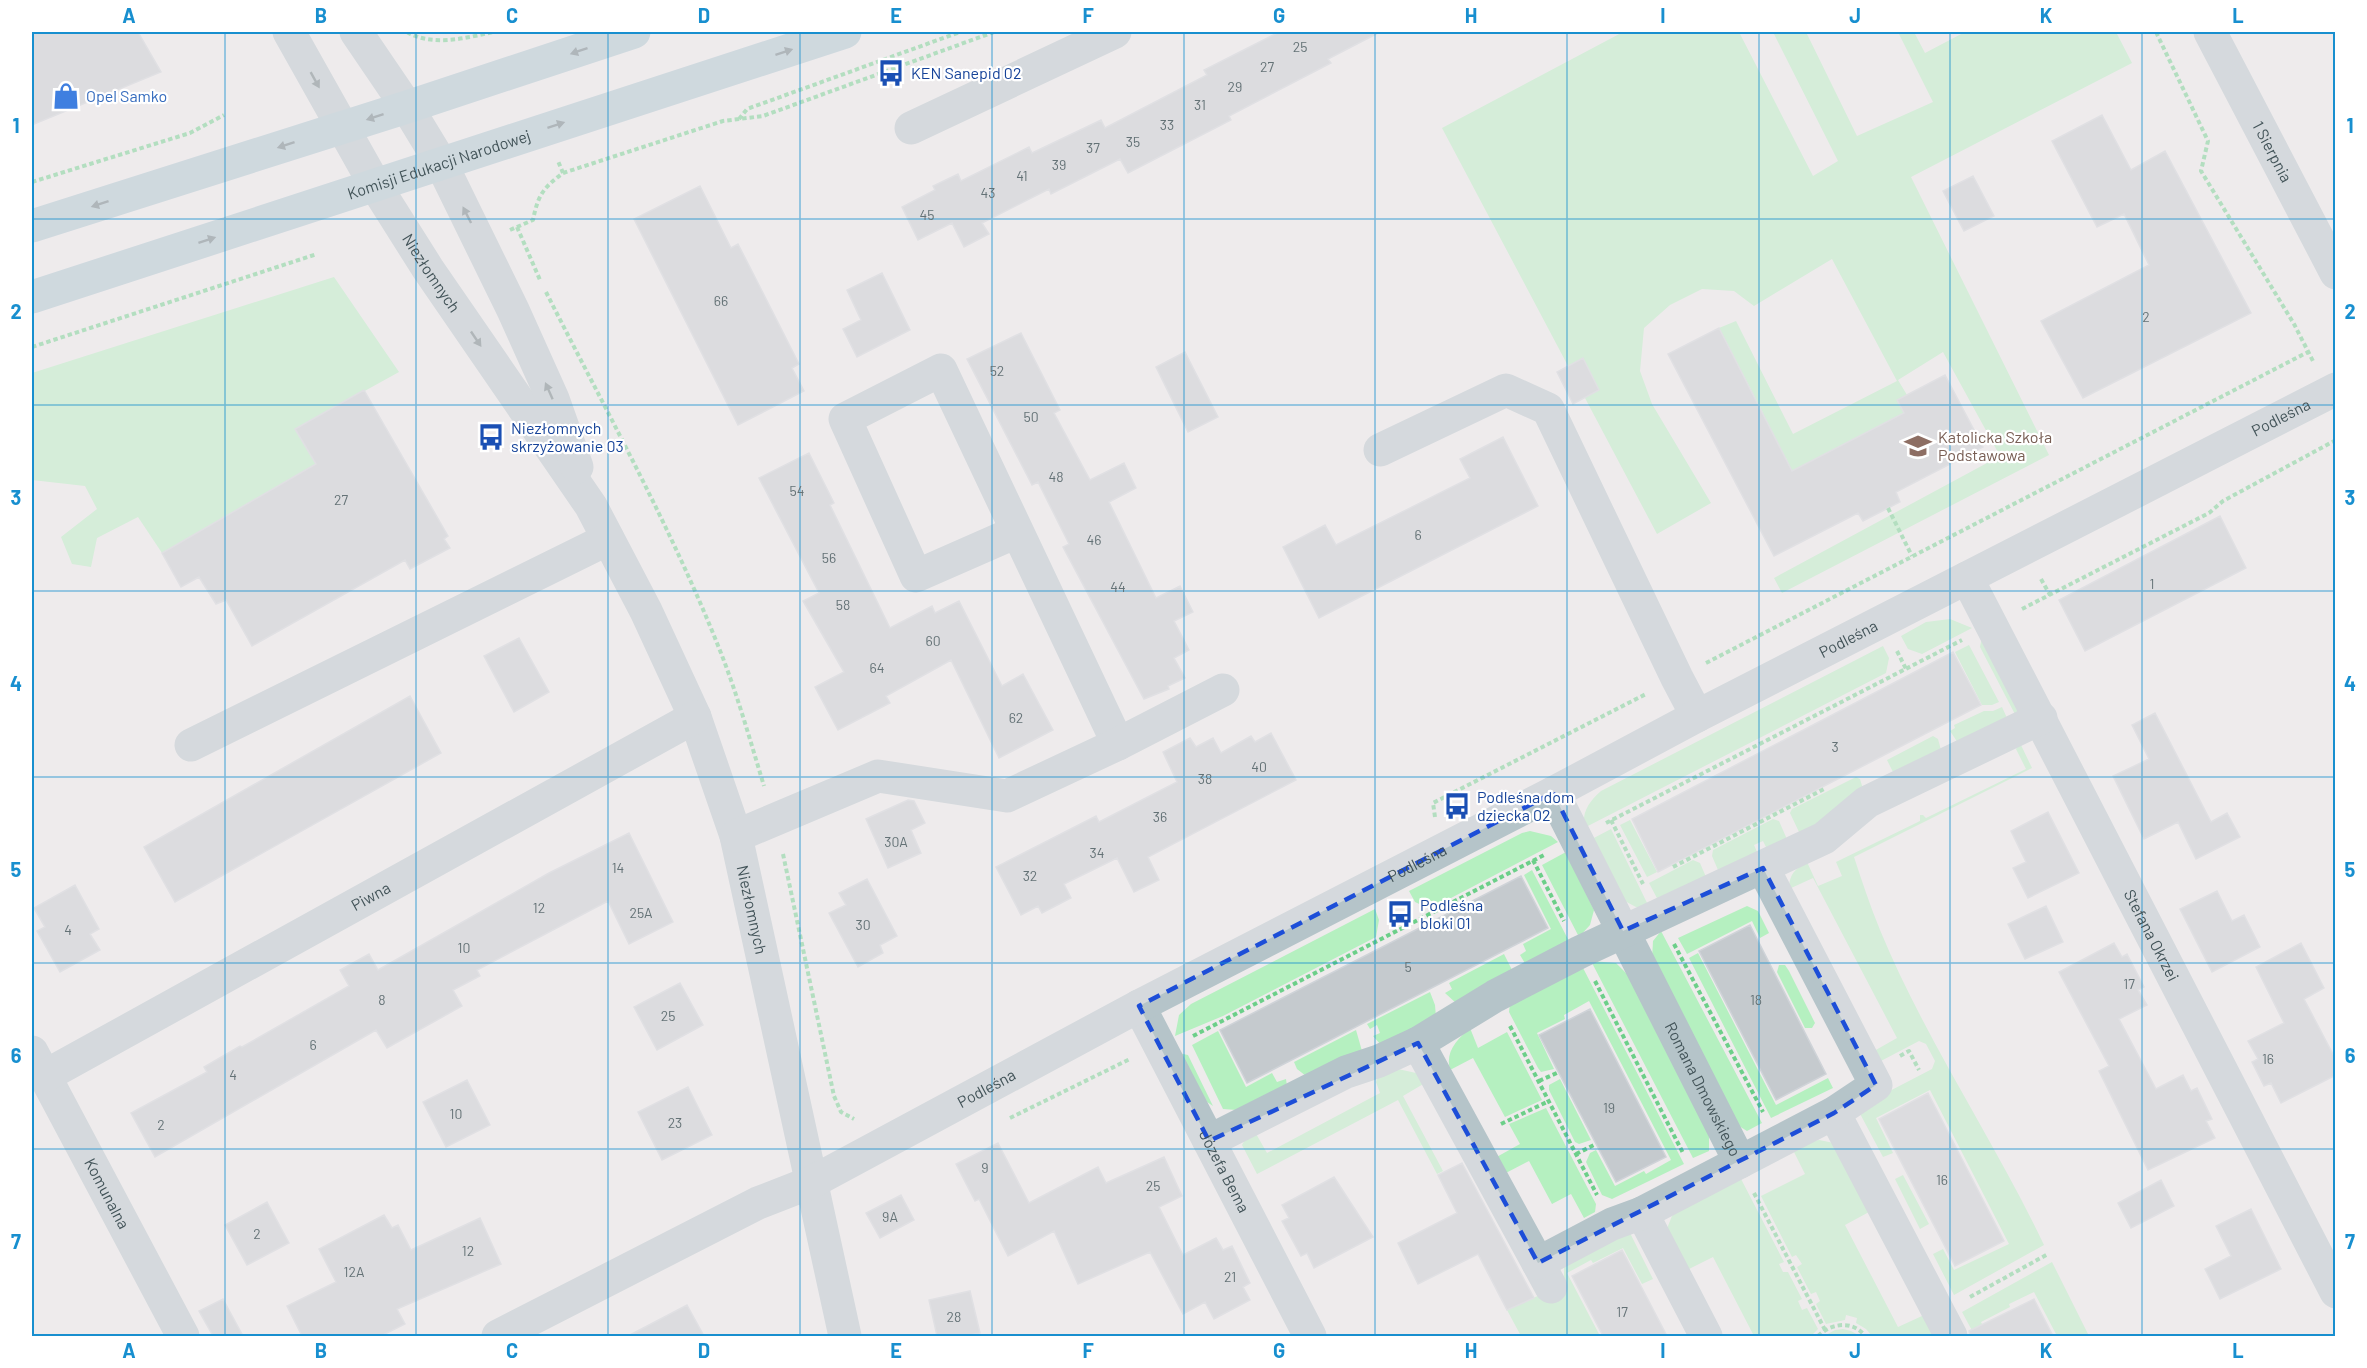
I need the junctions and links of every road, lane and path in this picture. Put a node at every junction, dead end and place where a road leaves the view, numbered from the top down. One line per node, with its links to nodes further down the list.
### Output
1 (289, 32): 15 (street, Niezłomnych, one-way to 15)
2 (356, 32): 12 (street, Niezłomnych)
3 (408, 32): 4 (path)
4 (492, 32)
5 (634, 32): 12 (main road, one-way to 12)
6 (845, 32): 17 (main road, Komisji Edukacji Narodowej, one-way to 6)
7 (960, 32): 14 (path)
8 (994, 32): 14 (path)
9 (1115, 32): 16 (street)
10 (2156, 32): 29 (path)
11 (2210, 32): 24 (street, 1 Sierpnia)
12 (407, 107): 15 (main road, one-way to 15); 17 (street, Niezłomnych)
13 (224, 115): 19 (path)
14 (739, 120): 18 (path)
15 (342, 128): 20 (street, Niezłomnych); 21 (main road, one-way to 21)
16 (911, 128)
17 (441, 163): 20 (main road, Komisji Edukacji Narodowej); 33 (street, Niezłomnych, one-way to 17)
18 (563, 174)
19 (32, 182)
20 (375, 185): 27 (main road, Komisji Edukacji Narodowej, one-way to 20); 33 (street, Niezłomnych, one-way to 33)
21 (32, 226)
22 (518, 227): 25 (path)
23 (317, 254): 28 (path)
24 (2336, 273)
25 (540, 280)
26 (545, 291): 48 (path)
27 (32, 297)
28 (32, 347)
29 (2308, 352): 30 (path); 37 (path)
30 (2333, 390): 38 (street, Podleśna)
31 (2336, 440): 39 (path)
32 (1380, 450): 40 (street)
33 (591, 506): 36 (street, Niezłomnych)
34 (1888, 508): 37 (path)
35 (1016, 532): 35 (street); 45 (street)
36 (608, 539): 43 (street, Niezłomnych); 46 (street)
37 (1912, 556): 40 (path)
38 (1967, 578): 39 (street, Stefana Okrzei); 42 (street, Podleśna)
39 (1990, 626): 44 (street, Stefana Okrzei); 49 (path)
40 (1677, 678): 42 (street); 50 (path)
41 (1222, 690): 45 (street)
42 (1697, 716): 47 (street, Podleśna)
43 (695, 717): 51 (street, Niezłomnych); 63 (street, Piwna)
44 (2041, 718): 54 (street); 81 (street, Stefana Okrzei)
45 (1118, 744): 48 (street)
46 (191, 745)
47 (1553, 793): 52 (street, Romana Dmowskiego); 59 (street, Podleśna)
48 (774, 820): 51 (street); 70 (path)
49 (1611, 820): 52 (path); 55 (path)
50 (1437, 824)
51 (736, 836): 77 (street, Niezłomnych)
52 (1576, 839): 53 (path); 56 (street, Romana Dmowskiego)
53 (1533, 861): 57 (path); 60 (path)
54 (1763, 868): 55 (street); 67 (street)
55 (1660, 916): 56 (street); 68 (path)
56 (1623, 931): 57 (street); 76 (street, Romana Dmowskiego)
57 (1580, 952): 58 (street); 75 (path)
58 (1495, 996): 61 (street); 65 (path)
59 (1139, 1006): 72 (street, Józefa Bema); 77 (street, Podleśna)
60 (1185, 1040)
61 (1418, 1042): 71 (street); 72 (street)
62 (1134, 1057): 69 (path)
63 (38, 1064): 84 (street, Komunalna)
64 (1559, 1072): 65 (path)
65 (1539, 1081): 66 (path)
66 (1549, 1101): 71 (path); 74 (path)
67 (1834, 1113): 76 (street); 82 (street)
68 (1764, 1114)
69 (1009, 1118)
70 (863, 1119)
71 (1470, 1138): 79 (street, Romana Dmowskiego)
72 (1209, 1141): 87 (street, Józefa Bema)
73 (1596, 1144): 74 (path)
74 (1576, 1154): 79 (path)
75 (1685, 1156)
76 (1740, 1162): 78 (street, Romana Dmowskiego); 83 (path)
77 (812, 1182): 85 (street, Podleśna); 86 (street, Niezłomnych)
78 (1642, 1214): 79 (street, Romana Dmowskiego); 88 (street)
79 (1612, 1224)
80 (2048, 1254): 82 (path)
81 (2336, 1292)
82 (1945, 1325)
83 (1824, 1330): 89 (path); 90 (path)
84 (183, 1336)
85 (498, 1336)
86 (845, 1336)
87 (1310, 1336)
88 (1706, 1336)
89 (1818, 1336)
90 (1865, 1336)

